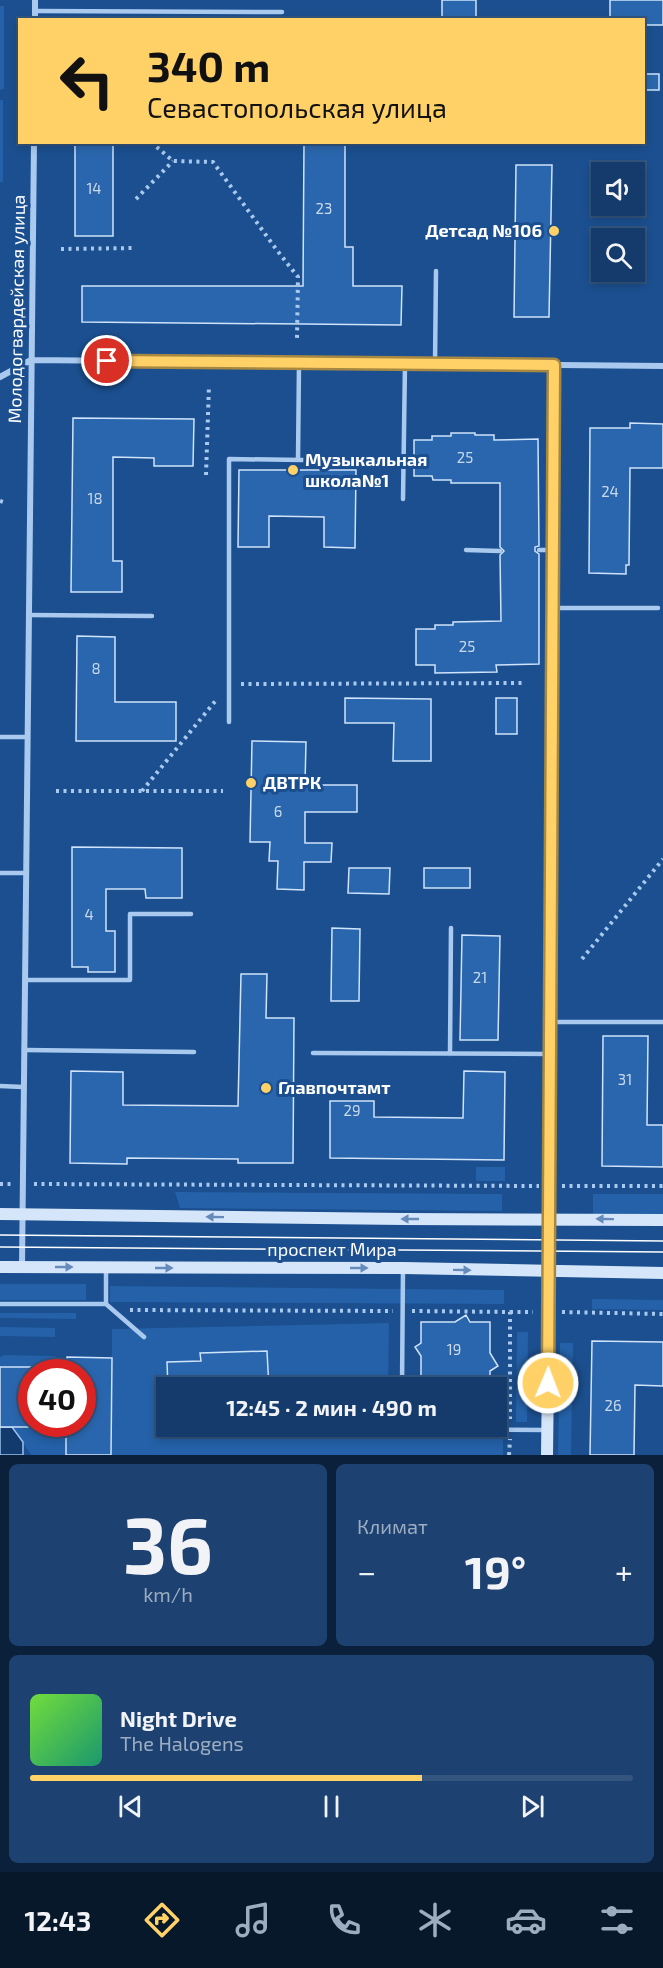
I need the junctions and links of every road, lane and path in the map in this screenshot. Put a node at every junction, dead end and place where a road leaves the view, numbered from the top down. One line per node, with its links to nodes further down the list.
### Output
1 (35, 0): 2 (street)
2 (35, 11): 3 (lane); 4 (street)
3 (282, 12)
4 (35, 18)
5 (34, 144): 13 (street, Молодогвардейская улица)
6 (153, 144): 7 (path)
7 (173, 161): 8 (path); 12 (path)
8 (136, 200)
9 (136, 248): 10 (path)
10 (61, 249)
11 (436, 271): 16 (lane)
12 (297, 338)
13 (31, 360): 14 (street); 19 (street); 31 (street, Молодогвардейская улица)
14 (299, 363): 15 (street); 21 (lane)
15 (405, 364): 16 (street); 24 (lane)
16 (435, 364): 17 (street)
17 (554, 365): 18 (street); 27 (street)
18 (663, 366)
19 (0, 377)
20 (208, 385): 23 (path)
21 (298, 460): 22 (lane); 34 (lane)
22 (367, 461)
23 (206, 475)
24 (404, 499)
25 (466, 550): 28 (lane)
26 (539, 550): 27 (lane)
27 (553, 550): 29 (street)
28 (500, 551)
29 (553, 608): 30 (lane); 48 (street)
30 (658, 608)
31 (29, 615): 32 (lane); 37 (street, Молодогвардейская улица)
32 (152, 616)
33 (525, 683): 34 (path)
34 (229, 684): 35 (lane); 39 (path)
35 (229, 722)
36 (0, 737): 37 (lane)
37 (27, 737): 43 (street, Молодогвардейская улица)
38 (56, 791): 39 (path)
39 (142, 791): 40 (path)
40 (223, 791)
41 (663, 859): 46 (path)
42 (0, 873): 43 (lane)
43 (26, 873): 47 (street, Молодогвардейская улица)
44 (191, 914): 47 (lane)
45 (451, 928): 53 (lane)
46 (582, 959)
47 (25, 980): 50 (street, Молодогвардейская улица)
48 (551, 1022): 49 (lane); 54 (street)
49 (663, 1022)
50 (24, 1050): 51 (lane); 56 (street, Молодогвардейская улица)
51 (194, 1052)
52 (313, 1053): 53 (lane)
53 (450, 1054): 54 (lane)
54 (551, 1054): 59 (street)
55 (0, 1086): 56 (lane)
56 (24, 1087): 58 (street, Молодогвардейская улица)
57 (0, 1184): 58 (path)
58 (23, 1184): 59 (path); 62 (street, Молодогвардейская улица)
59 (550, 1186): 60 (path); 63 (street)
60 (663, 1186)
61 (0, 1214): 62 (main road, проспект Мира)
62 (22, 1214): 63 (main road, проспект Мира, one-way to 62); 66 (street, Молодогвардейская улица)
63 (550, 1219): 64 (main road, проспект Мира, one-way to 63); 69 (main road)
64 (663, 1220)
65 (0, 1267): 66 (main road, проспект Мира)
66 (22, 1267): 67 (main road, проспект Мира, one-way to 67)
67 (106, 1268): 68 (main road, проспект Мира, one-way to 68); 72 (lane)
68 (403, 1268): 69 (main road, проспект Мира, one-way to 69); 74 (lane)
69 (550, 1272): 70 (main road, проспект Мира); 76 (main road)
70 (663, 1273)
71 (0, 1304): 72 (lane)
72 (106, 1305): 78 (lane)
73 (120, 1310): 74 (path)
74 (403, 1311): 75 (path); 79 (lane)
75 (510, 1312): 76 (path); 81 (path)
76 (549, 1312): 77 (path); 82 (main road)
77 (663, 1314)
78 (144, 1337)
79 (402, 1377)
80 (507, 1430): 81 (lane)
81 (510, 1430): 82 (lane); 83 (path)
82 (548, 1430): 84 (main road)
83 (509, 1455)
84 (547, 1455)

